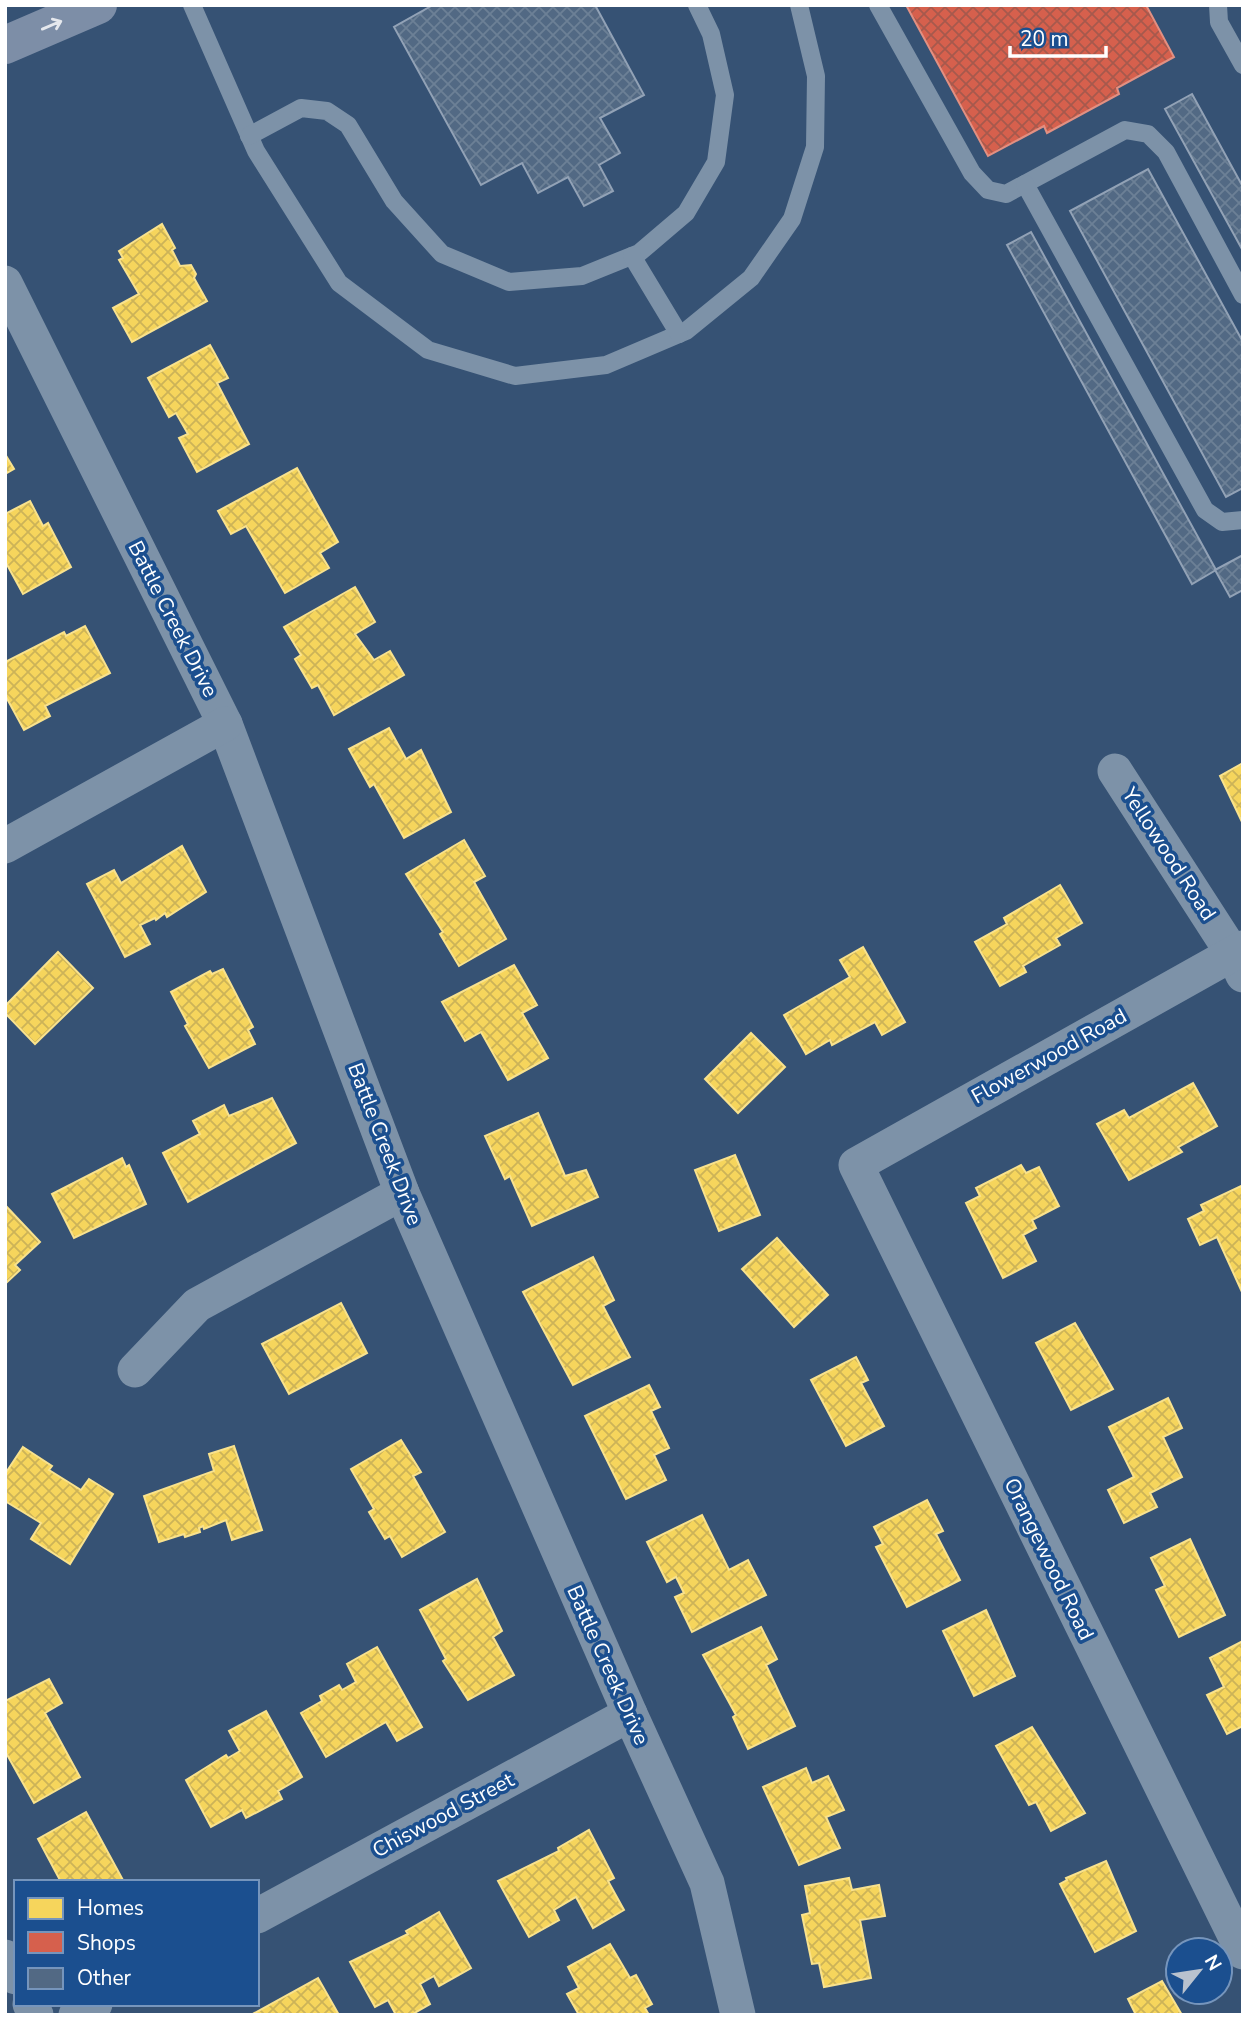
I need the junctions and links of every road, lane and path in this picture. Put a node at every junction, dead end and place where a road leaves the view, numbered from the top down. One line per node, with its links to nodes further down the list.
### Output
1 (98, 5): 7 (main road, one-way to 1)
2 (192, 5): 9 (lane)
3 (697, 5): 11 (lane)
4 (799, 5): 14 (lane)
5 (878, 5): 10 (lane)
6 (1218, 5): 8 (lane)
7 (5, 45)
8 (1243, 65)
9 (250, 136): 11 (lane); 14 (lane)
10 (1025, 184): 13 (lane); 15 (lane)
11 (632, 256): 14 (lane)
12 (5, 283): 16 (street, Battle Creek Drive)
13 (1243, 295)
14 (679, 334)
15 (1243, 520)
16 (225, 724): 18 (street); 21 (street, Battle Creek Drive)
17 (1115, 771): 19 (street, Yellowood Road)
18 (5, 846)
19 (1239, 959): 20 (street, Flowerwood Road)
20 (856, 1165): 25 (street, Orangewood Road)
21 (402, 1192): 22 (street); 23 (street, Battle Creek Drive)
22 (135, 1370)
23 (630, 1714): 24 (street, Chiswood Street); 30 (street, Battle Creek Drive)
24 (259, 1915)
25 (1243, 1952)
26 (5, 1957): 27 (street)
27 (14, 1973)
28 (92, 2006): 29 (street)
29 (76, 2015)
30 (738, 2015)

